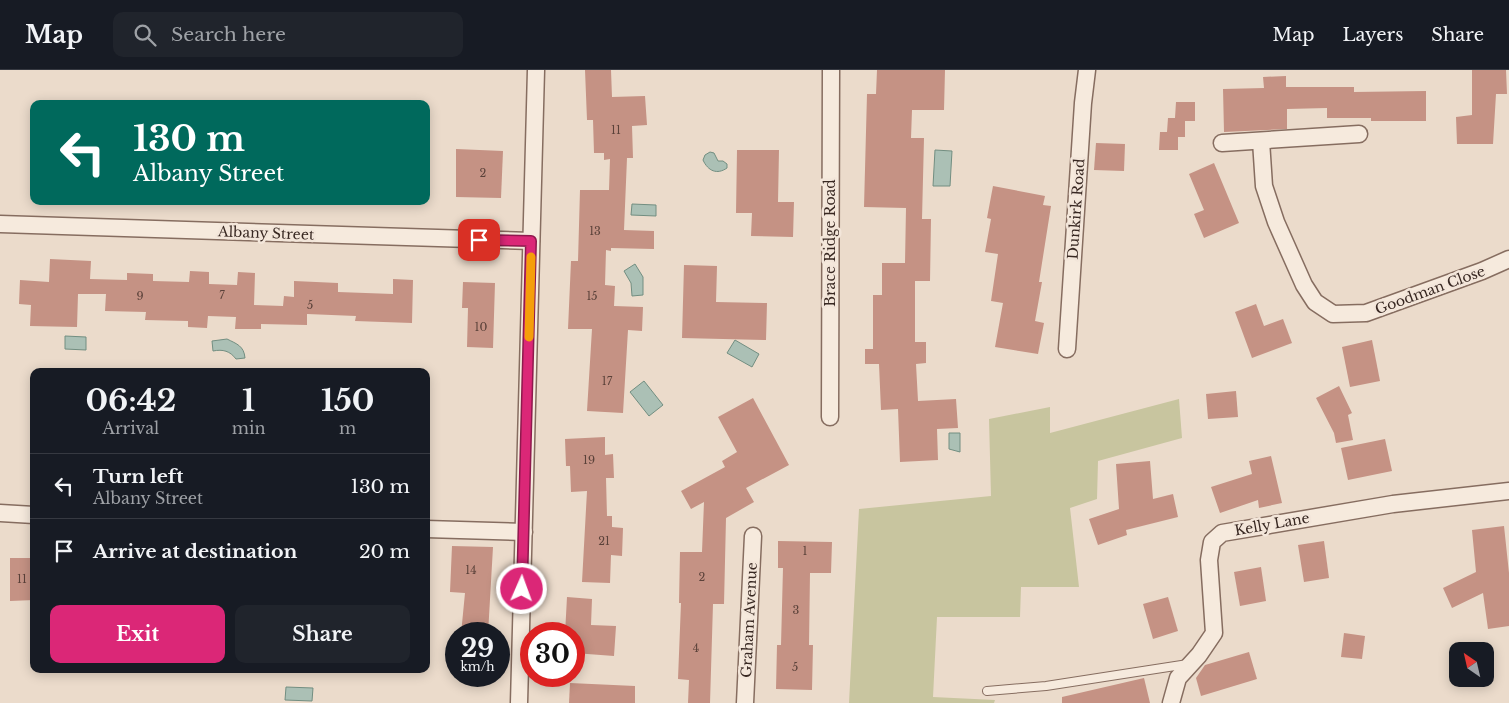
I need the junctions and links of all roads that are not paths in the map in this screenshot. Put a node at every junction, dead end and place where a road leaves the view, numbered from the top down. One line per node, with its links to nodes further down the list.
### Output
1 (536, 70): 8 (street)
2 (831, 70): 11 (street, Brace Ridge Road)
3 (1087, 70): 10 (street, Dunkirk Road)
4 (1359, 134): 5 (street)
5 (1261, 141): 6 (street); 9 (street, Goodman Close)
6 (1222, 143)
7 (0, 224): 8 (street, Albany Street)
8 (531, 241): 16 (street)
9 (1509, 259)
10 (1067, 349)
11 (830, 417)
12 (1509, 491): 18 (street, Kelly Lane)
13 (0, 513): 14 (street)
14 (30, 515)
15 (430, 529): 16 (street)
16 (524, 532): 20 (street)
17 (753, 536): 21 (street, Graham Avenue)
18 (1192, 663): 19 (lane); 22 (street, Kelly Lane)
19 (987, 691)
20 (519, 703)
21 (745, 703)
22 (1171, 703)

